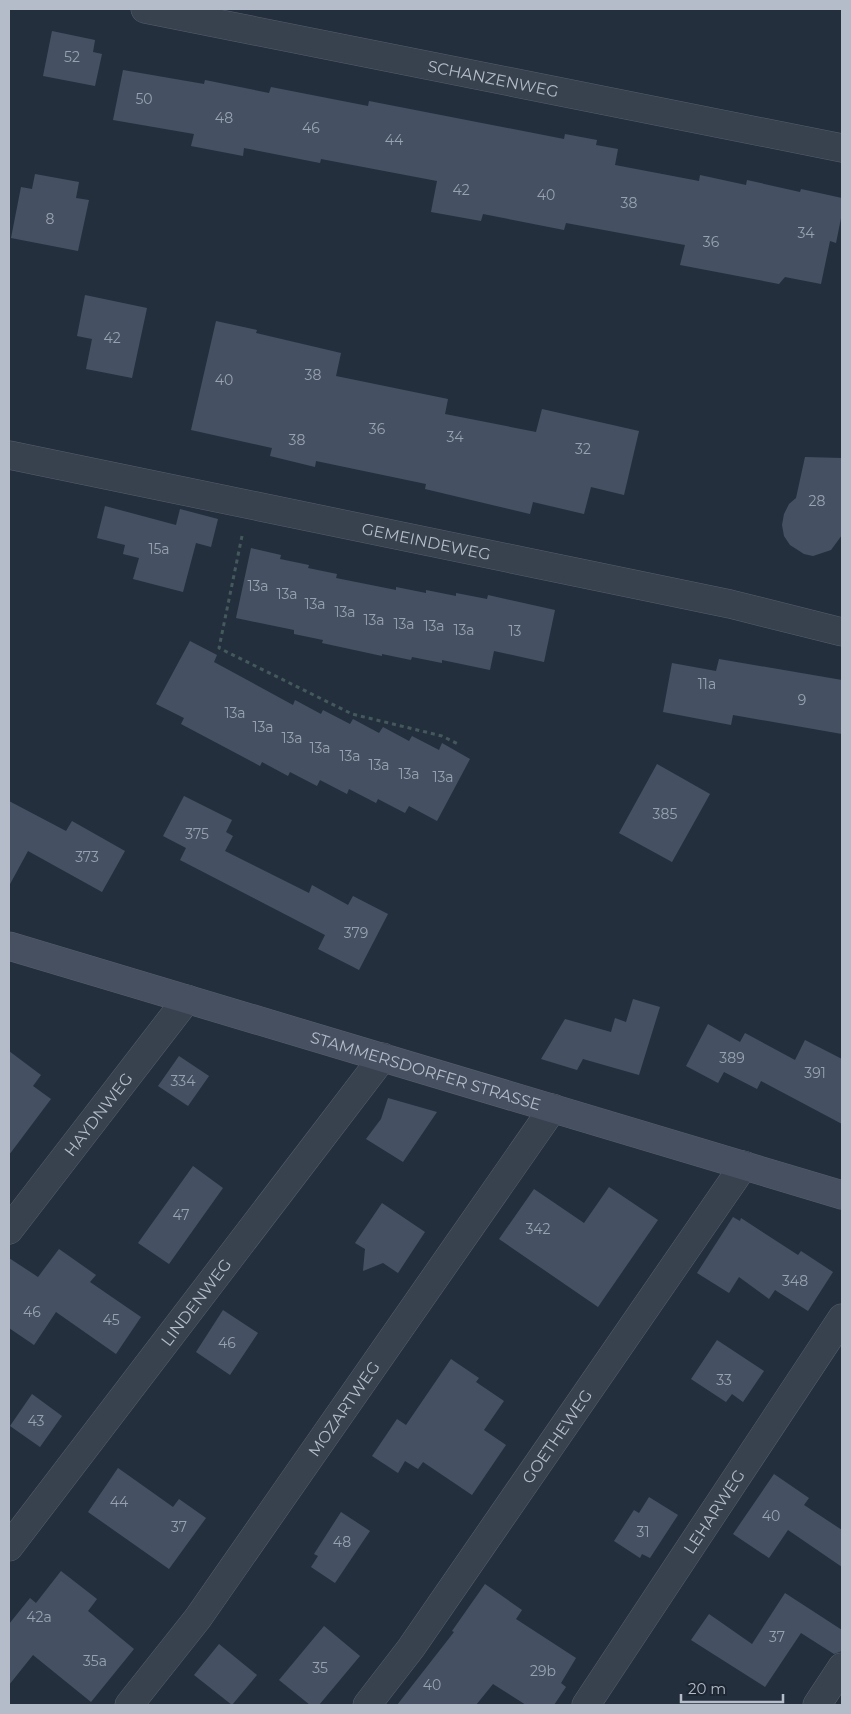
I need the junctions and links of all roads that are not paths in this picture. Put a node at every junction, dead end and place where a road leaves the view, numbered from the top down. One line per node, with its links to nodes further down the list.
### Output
1 (145, 9): 2 (street, SCHANZENWEG)
2 (842, 148)
3 (9, 455): 4 (street, GEMEINDEWEG)
4 (842, 632)
5 (9, 946): 6 (main road, STAMMERSDORFER STRASSE)
6 (187, 998): 7 (main road, STAMMERSDORFER STRASSE); 11 (street, HAYDNWEG)
7 (383, 1057): 8 (main road, STAMMERSDORFER STRASSE); 13 (street, LINDENWEG)
8 (553, 1108): 9 (main road, STAMMERSDORFER STRASSE); 15 (street, MOZARTWEG)
9 (744, 1165): 10 (main road, STAMMERSDORFER STRASSE); 16 (street, GOETHEWEG)
10 (842, 1195)
11 (9, 1230)
12 (842, 1318): 17 (street, LEHARWEG)
13 (9, 1548)
14 (842, 1667): 18 (street)
15 (129, 1705)
16 (367, 1705)
17 (586, 1705)
18 (817, 1705)

